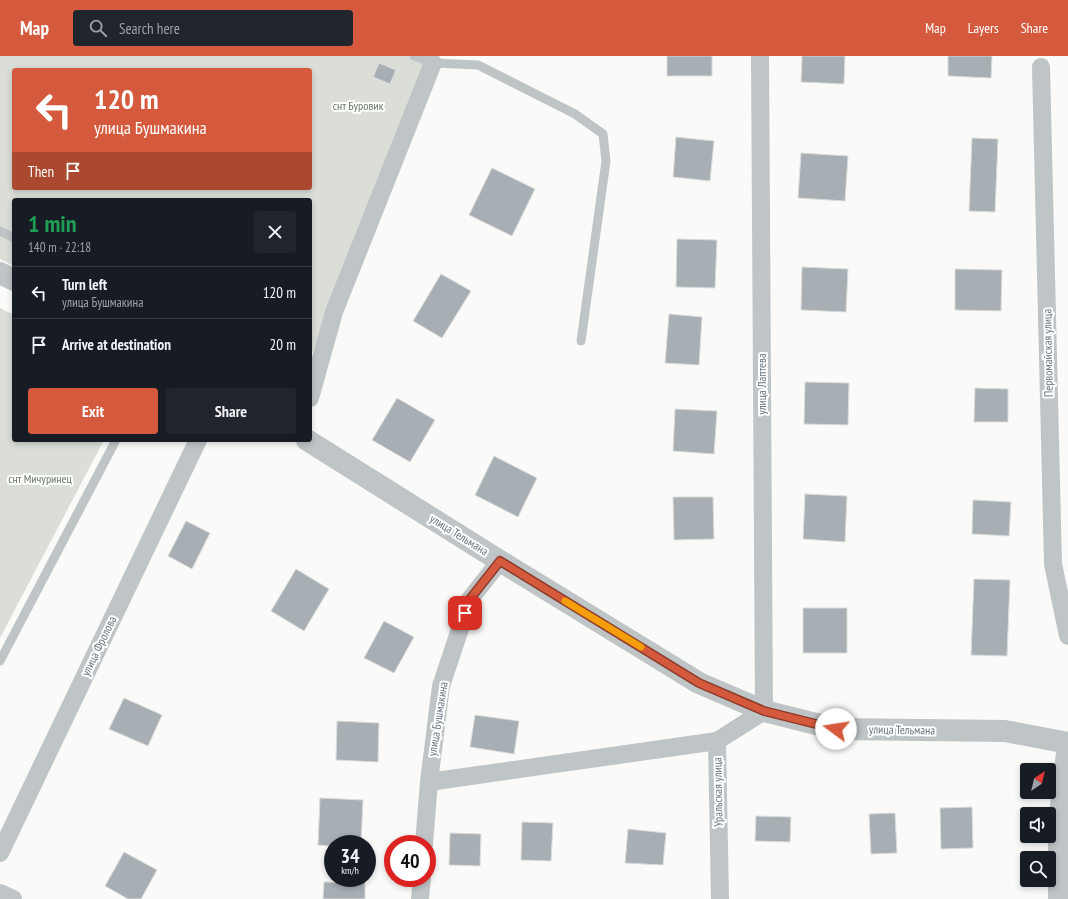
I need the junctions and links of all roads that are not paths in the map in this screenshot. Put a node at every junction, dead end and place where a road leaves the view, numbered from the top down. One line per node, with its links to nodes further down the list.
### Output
1 (414, 56): 3 (lane)
2 (760, 56): 17 (street, улица Лаптева)
3 (434, 60): 9 (lane); 10 (street)
4 (1041, 67): 15 (street, Первомайская улица)
5 (0, 231): 6 (lane)
6 (12, 237)
7 (0, 273): 8 (street)
8 (12, 279)
9 (581, 341)
10 (312, 391)
11 (115, 442): 16 (lane)
12 (197, 442): 23 (street, улица Фролова)
13 (310, 442): 14 (street, улица Тельмана)
14 (500, 561): 17 (street, улица Тельмана); 20 (street, улица Бушмакина)
15 (1068, 636)
16 (0, 661)
17 (764, 711): 18 (street, Уральская улица); 19 (street, улица Тельмана)
18 (717, 741): 20 (street); 28 (street, Уральская улица)
19 (1068, 744): 21 (street)
20 (429, 782): 22 (street, улица Бушмакина)
21 (1063, 824): 29 (street)
22 (425, 835)
23 (0, 853)
24 (421, 887): 27 (street)
25 (0, 893): 26 (street)
26 (13, 899)
27 (420, 899)
28 (720, 899)
29 (1059, 899)

